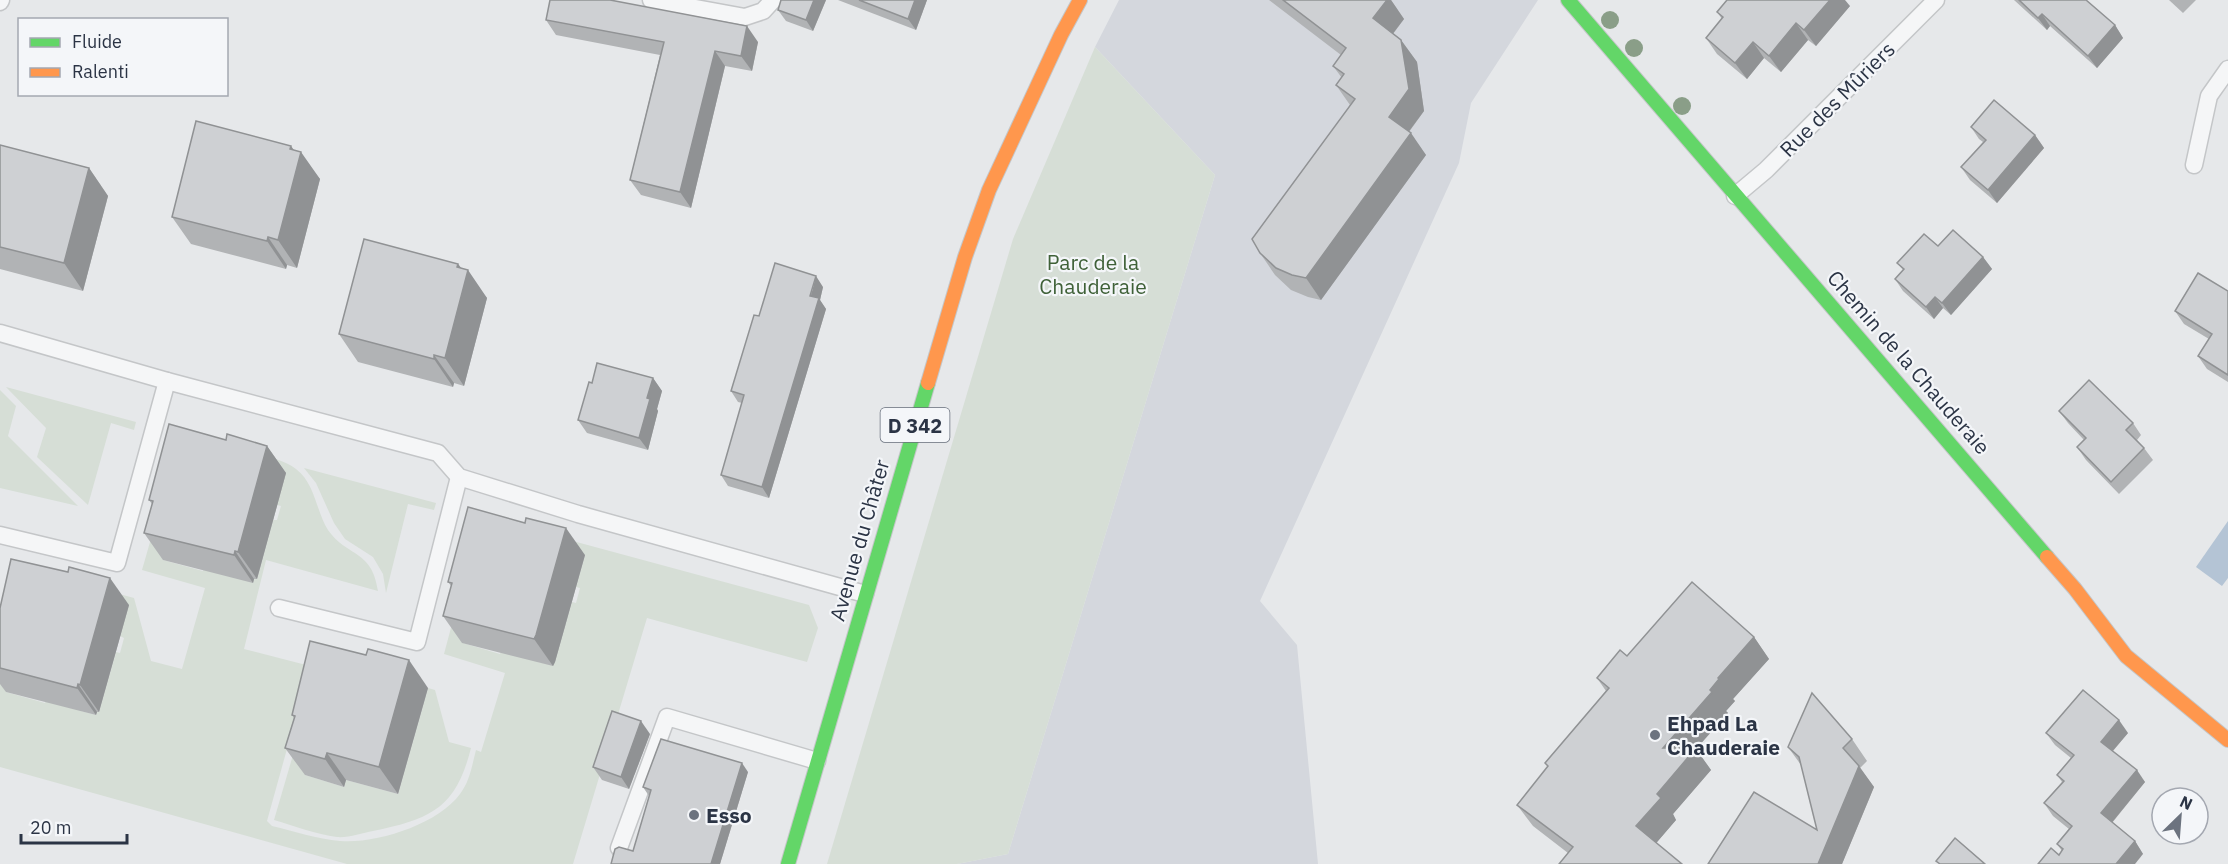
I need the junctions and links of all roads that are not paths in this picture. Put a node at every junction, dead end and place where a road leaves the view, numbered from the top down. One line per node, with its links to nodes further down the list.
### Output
1 (651, 0): 2 (lane)
2 (772, 0)
3 (1080, 0): 13 (street, Avenue du Châter / D 342)
4 (1568, 0): 8 (street, Chemin de la Chauderaie)
5 (1936, 0): 8 (lane, Rue des Mûriers)
6 (2228, 69): 7 (lane)
7 (2194, 165)
8 (1735, 196): 15 (street, Chemin de la Chauderaie)
9 (0, 333): 10 (lane)
10 (167, 381): 11 (lane); 12 (lane)
11 (459, 477): 13 (lane); 14 (lane)
12 (0, 535)
13 (864, 594): 16 (street, Avenue du Châter / D 342)
14 (279, 608)
15 (2228, 740)
16 (817, 761): 17 (lane); 18 (street, Avenue du Châter / D 342)
17 (619, 848)
18 (788, 864)

